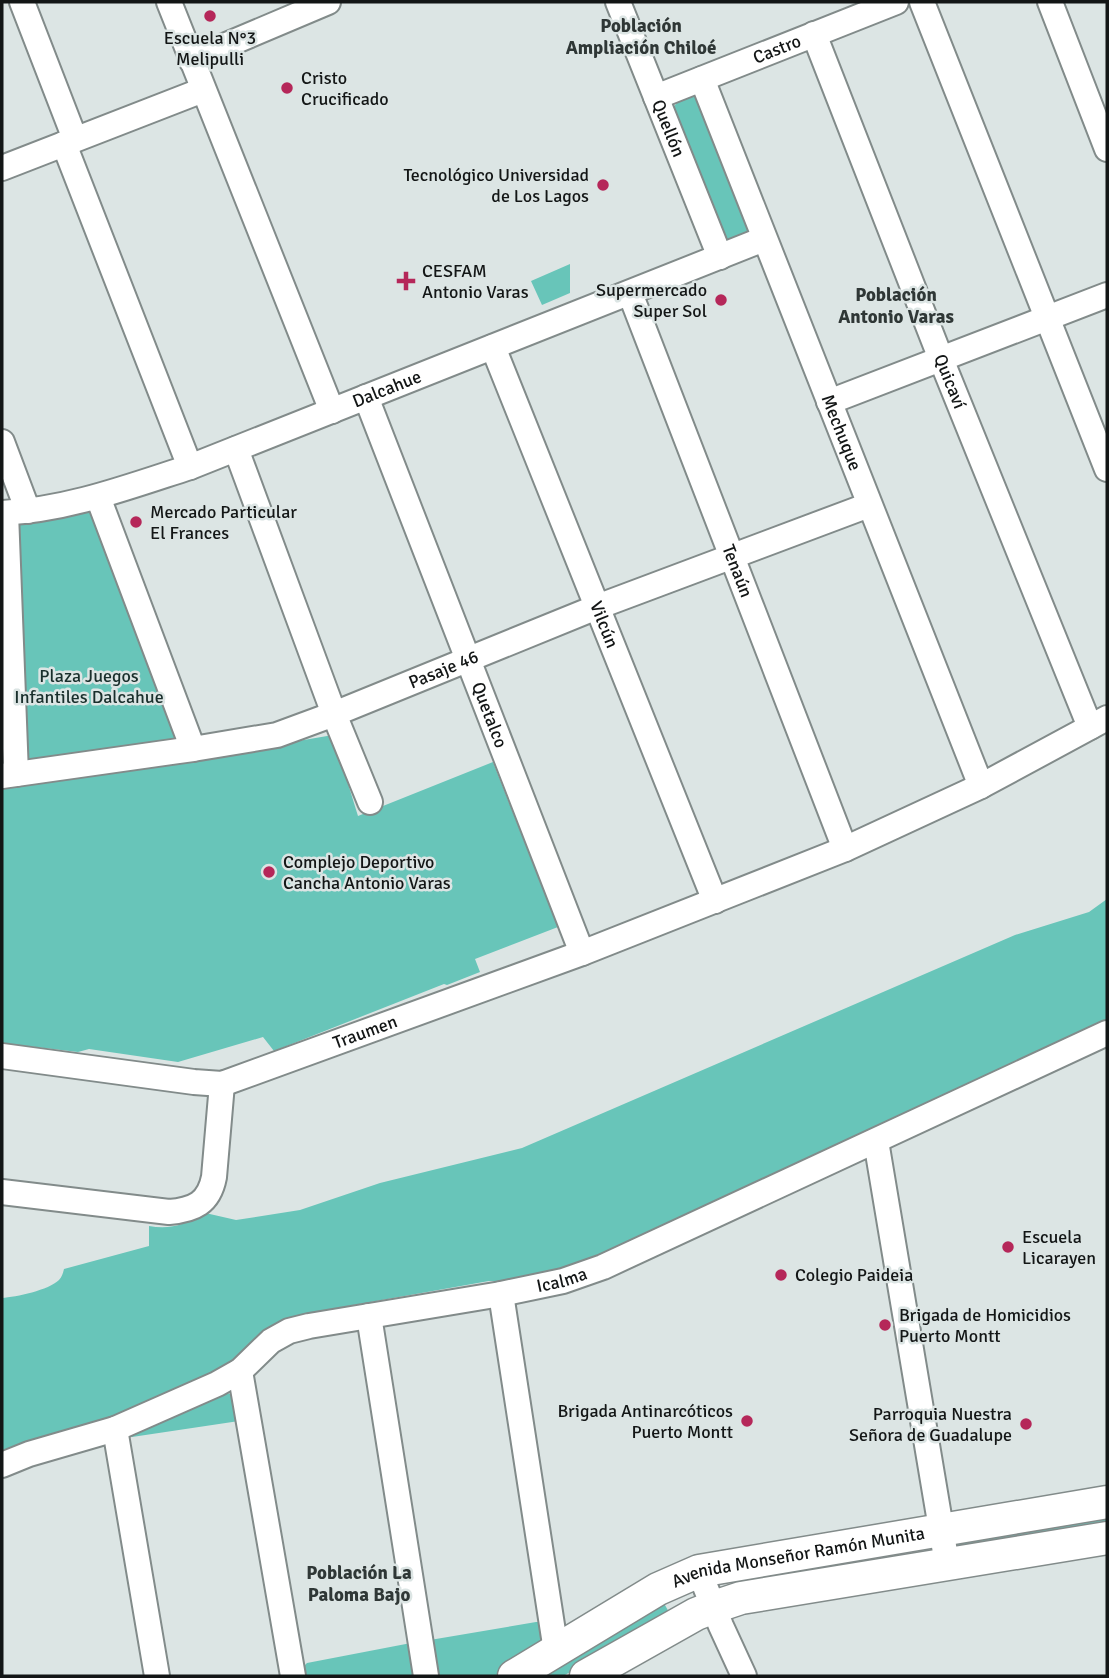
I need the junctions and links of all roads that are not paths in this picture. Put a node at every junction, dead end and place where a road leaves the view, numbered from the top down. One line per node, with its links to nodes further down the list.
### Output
1 (22, 2): 13 (street)
2 (169, 2): 9 (street)
3 (328, 2): 9 (street)
4 (618, 2): 12 (street, Quellón)
5 (896, 2): 8 (street, Castro)
6 (922, 2): 20 (street)
7 (1050, 2): 14 (street)
8 (814, 34): 10 (street, Castro); 22 (street, Quicaví)
9 (191, 60): 11 (street)
10 (702, 79): 12 (street, Castro); 16 (street, Mechuque)
11 (203, 90): 13 (street); 25 (street)
12 (656, 97): 17 (street, Quellón)
13 (70, 141): 15 (street); 28 (street)
14 (1106, 144)
15 (2, 168)
16 (764, 239): 17 (street, Dalcahue); 24 (street, Mechuque)
17 (719, 257): 18 (street, Dalcahue)
18 (630, 293): 21 (street, Dalcahue); 33 (street, Tenaún)
19 (1107, 295): 20 (street)
20 (1046, 318): 22 (street); 29 (street)
21 (493, 347): 23 (street, Dalcahue); 34 (street, Vilcún)
22 (941, 359): 24 (street); 37 (street, Quicaví)
23 (366, 397): 25 (street, Dalcahue); 35 (street, Quetalco)
24 (829, 402): 31 (street, Mechuque)
25 (332, 411): 27 (street, Dalcahue)
26 (2, 442): 32 (street)
27 (236, 449): 28 (street, Dalcahue); 36 (street)
28 (190, 467): 30 (street, Dalcahue)
29 (1107, 469)
30 (98, 497): 32 (street, Dalcahue); 38 (street)
31 (869, 505): 33 (street, Pasaje 46); 40 (street, Mechuque)
32 (12, 513): 39 (street)
33 (732, 556): 34 (street, Pasaje 46); 42 (street, Tenaún)
34 (597, 607): 35 (street, Pasaje 46); 43 (street, Vilcún)
35 (467, 660): 36 (street, Pasaje 46); 44 (street, Quetalco)
36 (334, 714): 38 (street, Pasaje 46); 41 (street)
37 (1099, 722): 40 (street, Traumen)
38 (193, 749): 39 (street, Pasaje 46)
39 (9, 775)
40 (981, 786): 42 (street, Traumen)
41 (370, 802)
42 (845, 849): 43 (street, Traumen)
43 (715, 901): 44 (street, Traumen)
44 (582, 953): 47 (street, Traumen)
45 (1107, 1033): 48 (street, Icalma)
46 (2, 1056): 47 (street, Traumen)
47 (222, 1084): 49 (street)
48 (876, 1141): 50 (street, Icalma); 56 (street)
49 (2, 1192)
50 (501, 1294): 51 (street, Icalma); 61 (street)
51 (369, 1316): 52 (street, Icalma); 64 (street)
52 (240, 1371): 53 (street, Icalma); 63 (street)
53 (115, 1429): 54 (street, Icalma); 62 (street)
54 (2, 1465)
55 (1107, 1502): 56 (main road, Avenida Monseñor Ramón Munita)
56 (942, 1529): 58 (street); 59 (main road, Avenida Monseñor Ramón Munita)
57 (1107, 1538): 58 (main road, Avenida Monseñor Ramón Munita)
58 (947, 1564): 60 (main road, Avenida Monseñor Ramón Munita)
59 (699, 1571): 60 (street); 61 (main road, Avenida Monseñor Ramón Munita)
60 (714, 1607): 66 (main road, Avenida Monseñor Ramón Munita); 67 (street)
61 (556, 1651): 65 (main road, Avenida Monseñor Ramón Munita)
62 (157, 1676)
63 (293, 1676)
64 (426, 1676)
65 (514, 1676)
66 (586, 1676)
67 (744, 1676)

